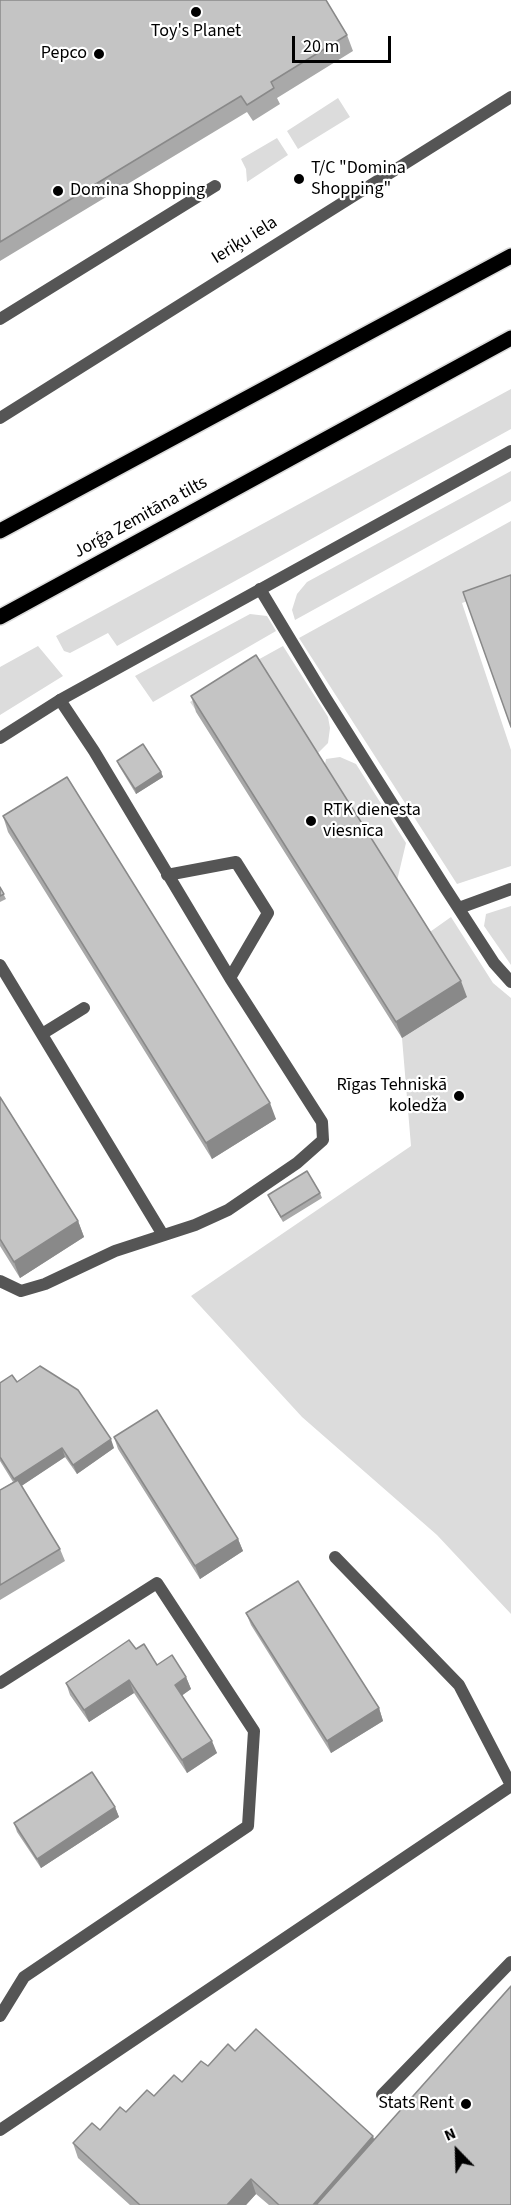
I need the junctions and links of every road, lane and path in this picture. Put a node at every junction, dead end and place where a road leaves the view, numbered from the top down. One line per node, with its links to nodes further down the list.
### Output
1 (511, 97): 6 (street, Ieriķu iela)
2 (215, 186): 4 (street)
3 (511, 256): 8 (main road)
4 (0, 319)
5 (511, 339): 10 (main road, Jorģa Zemitāna tilts)
6 (0, 418)
7 (511, 451): 9 (street)
8 (0, 531)
9 (261, 589): 11 (street); 15 (street)
10 (0, 617)
11 (60, 700): 12 (street); 13 (street)
12 (0, 738)
13 (167, 875): 17 (street); 17 (street)
14 (511, 889): 15 (street)
15 (459, 908): 18 (street)
16 (0, 965): 20 (street)
17 (230, 978): 21 (street)
18 (511, 982)
19 (84, 1008): 20 (street)
20 (42, 1035): 21 (street)
21 (163, 1235): 22 (street)
22 (0, 1281)
23 (335, 1557): 25 (street)
24 (0, 1683): 27 (street)
25 (511, 1786): 29 (street)
26 (511, 1962): 28 (street)
27 (0, 2016)
28 (382, 2095)
29 (0, 2130)

